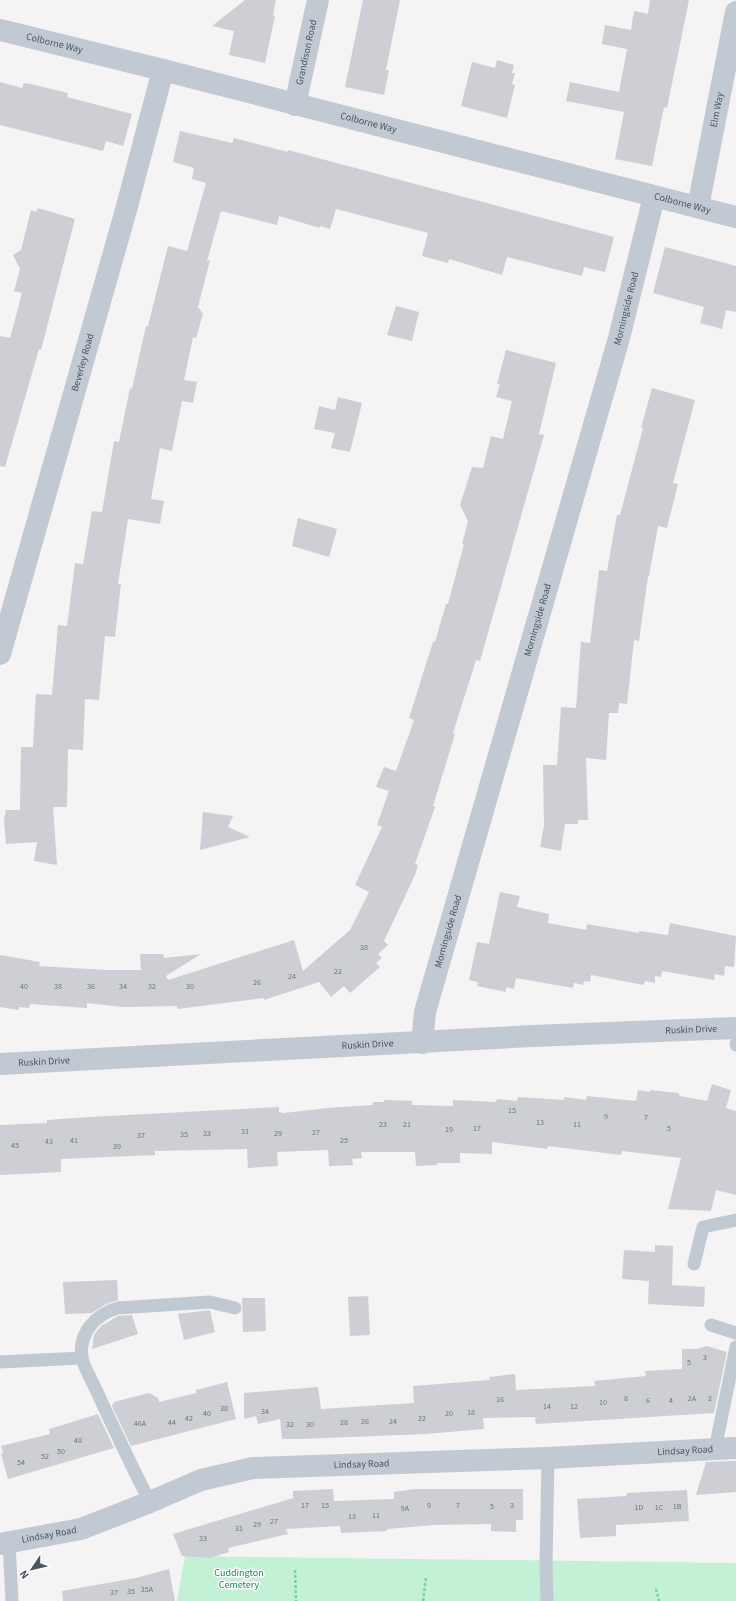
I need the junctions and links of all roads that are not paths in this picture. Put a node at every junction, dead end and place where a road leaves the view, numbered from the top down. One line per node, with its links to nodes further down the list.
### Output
1 (318, 0): 5 (street, Grandison Road)
2 (736, 12): 7 (street, Elm Way)
3 (0, 30): 4 (street, Colborne Way)
4 (163, 70): 5 (street, Colborne Way); 9 (street, Beverley Road)
5 (295, 105): 6 (street, Colborne Way)
6 (654, 197): 7 (street, Colborne Way); 11 (street, Morningside Road)
7 (698, 207): 8 (street, Colborne Way)
8 (736, 217)
9 (0, 654)
10 (736, 1028): 11 (street, Ruskin Drive)
11 (422, 1043): 12 (street, Ruskin Drive)
12 (0, 1064)
13 (736, 1220): 14 (lane)
14 (694, 1264)
15 (235, 1308): 19 (lane)
16 (711, 1324): 17 (lane)
17 (736, 1333)
18 (736, 1347): 21 (lane)
19 (82, 1358): 20 (lane); 23 (lane)
20 (0, 1362)
21 (725, 1448): 22 (street, Lindsay Road)
22 (548, 1458): 23 (street, Lindsay Road); 26 (lane)
23 (150, 1502): 24 (street, Lindsay Road)
24 (4, 1543): 25 (lane)
25 (12, 1601)
26 (547, 1601)

